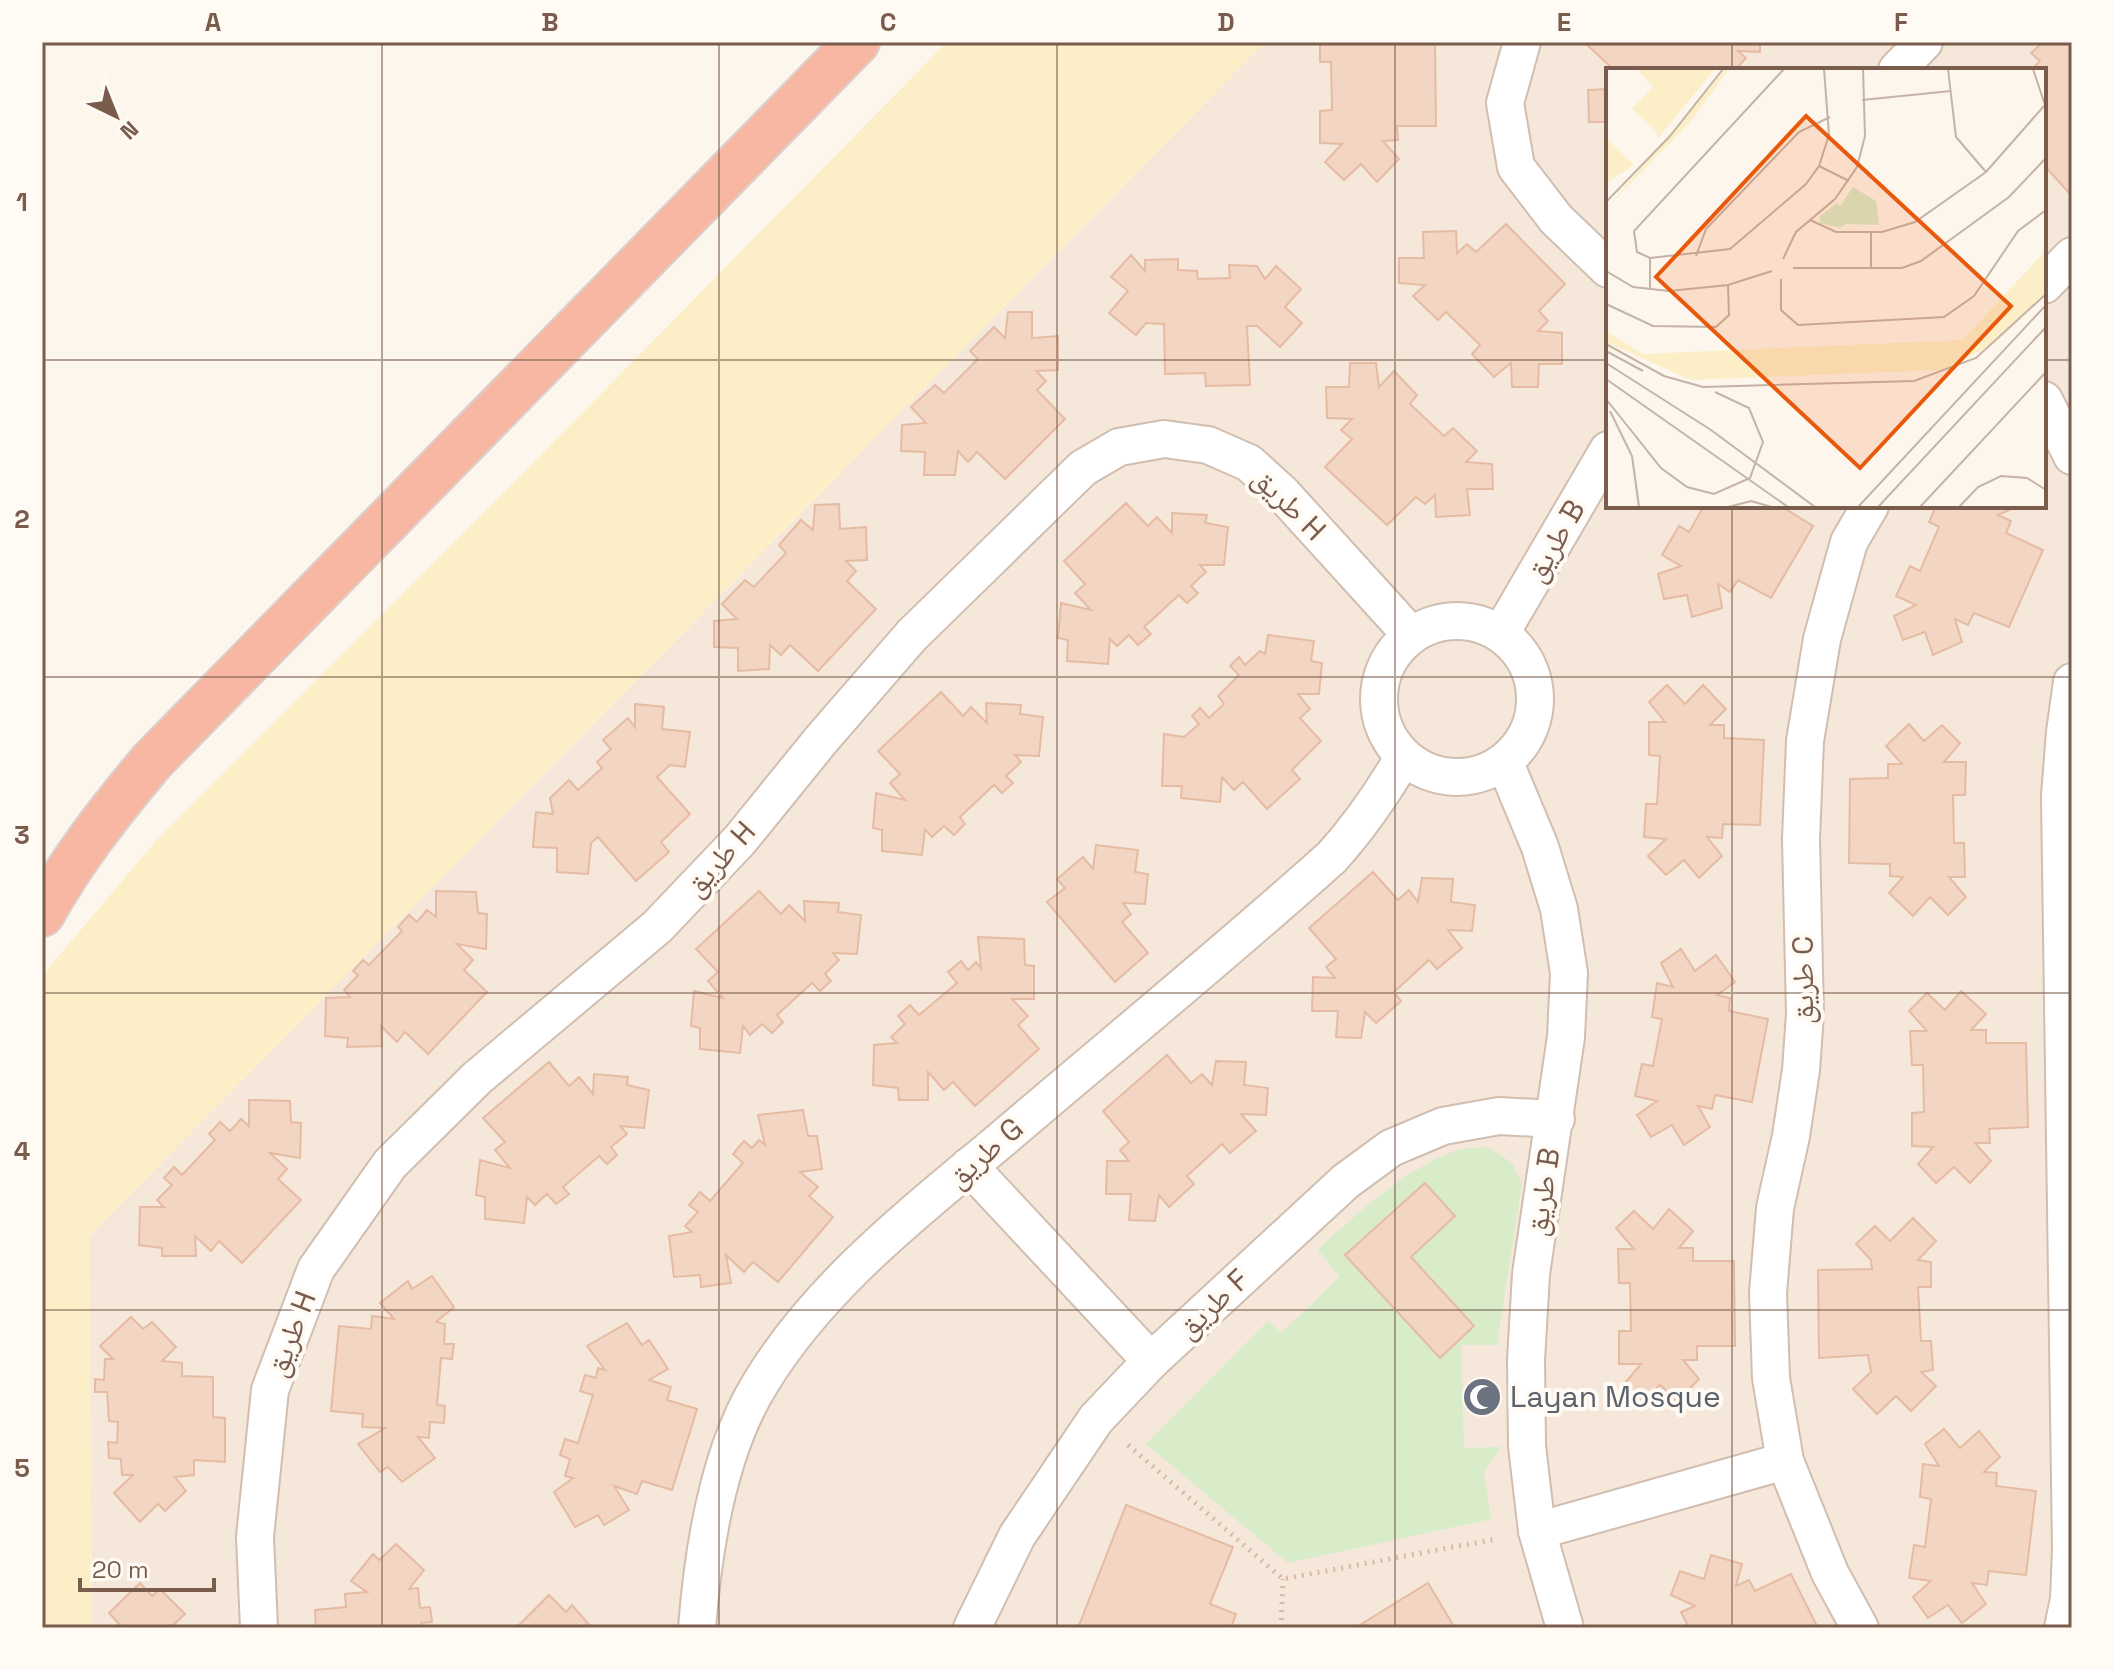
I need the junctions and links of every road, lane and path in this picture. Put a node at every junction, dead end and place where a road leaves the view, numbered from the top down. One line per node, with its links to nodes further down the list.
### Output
1 (857, 42): 17 (highway)
2 (1522, 42): 6 (street)
3 (1924, 42): 4 (street)
4 (1899, 68)
5 (2072, 256): 7 (street)
6 (1606, 267)
7 (2046, 283)
8 (2046, 404): 10 (street)
9 (1606, 453): 12 (street, طريق B)
10 (2072, 456)
11 (1869, 508): 22 (street, طريق C)
12 (1501, 633): 13 (street); 16 (street)
13 (1411, 635): 15 (street); 25 (street, طريق H)
14 (2072, 682): 31 (street)
15 (1403, 758): 16 (street); 19 (street, طريق G)
16 (1505, 763): 18 (street, طريق B)
17 (42, 914)
18 (1556, 1119): 20 (street, طريق F); 23 (street, طريق B)
19 (969, 1166): 20 (street); 26 (street, طريق G)
20 (1151, 1361): 21 (street, طريق F)
21 (1096, 1419): 24 (path); 27 (street, طريق F)
22 (1785, 1461): 23 (street); 30 (street, طريق C)
23 (1537, 1531): 24 (path); 29 (street, طريق B)
24 (1283, 1579): 28 (path)
25 (259, 1628)
26 (697, 1628)
27 (972, 1628)
28 (1281, 1628)
29 (1565, 1628)
30 (1860, 1628)
31 (2063, 1628)

